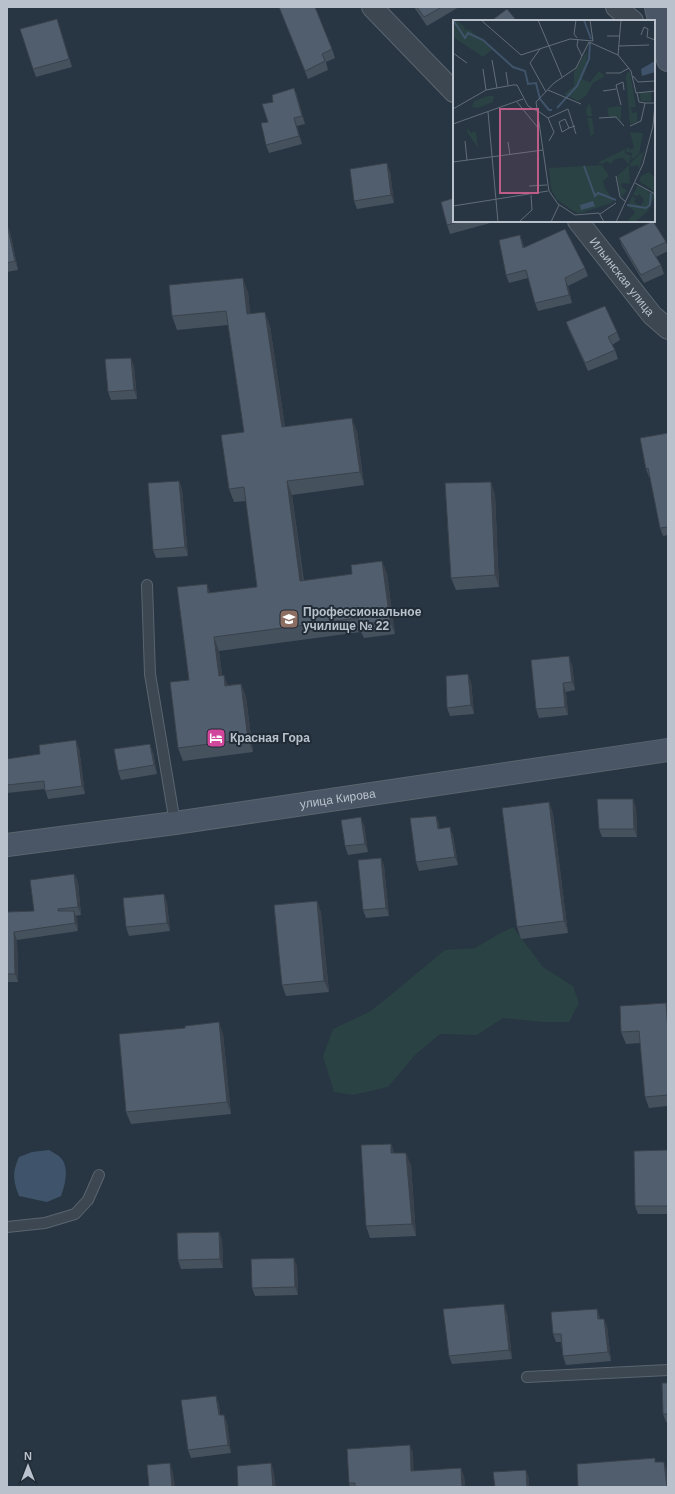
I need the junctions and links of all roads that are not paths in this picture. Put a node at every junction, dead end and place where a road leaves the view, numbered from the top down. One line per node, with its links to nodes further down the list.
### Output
1 (372, 7): 6 (street)
2 (616, 7): 4 (street)
3 (656, 7): 5 (street)
4 (632, 20)
5 (663, 43)
6 (453, 91)
7 (579, 222): 8 (street, Ильинская улица)
8 (668, 329)
9 (147, 585): 11 (lane)
10 (668, 750): 11 (street, улица Кирова)
11 (175, 823): 12 (street, улица Кирова)
12 (7, 845)
13 (99, 1174): 14 (lane)
14 (7, 1227)
15 (668, 1370): 16 (lane)
16 (527, 1377)

